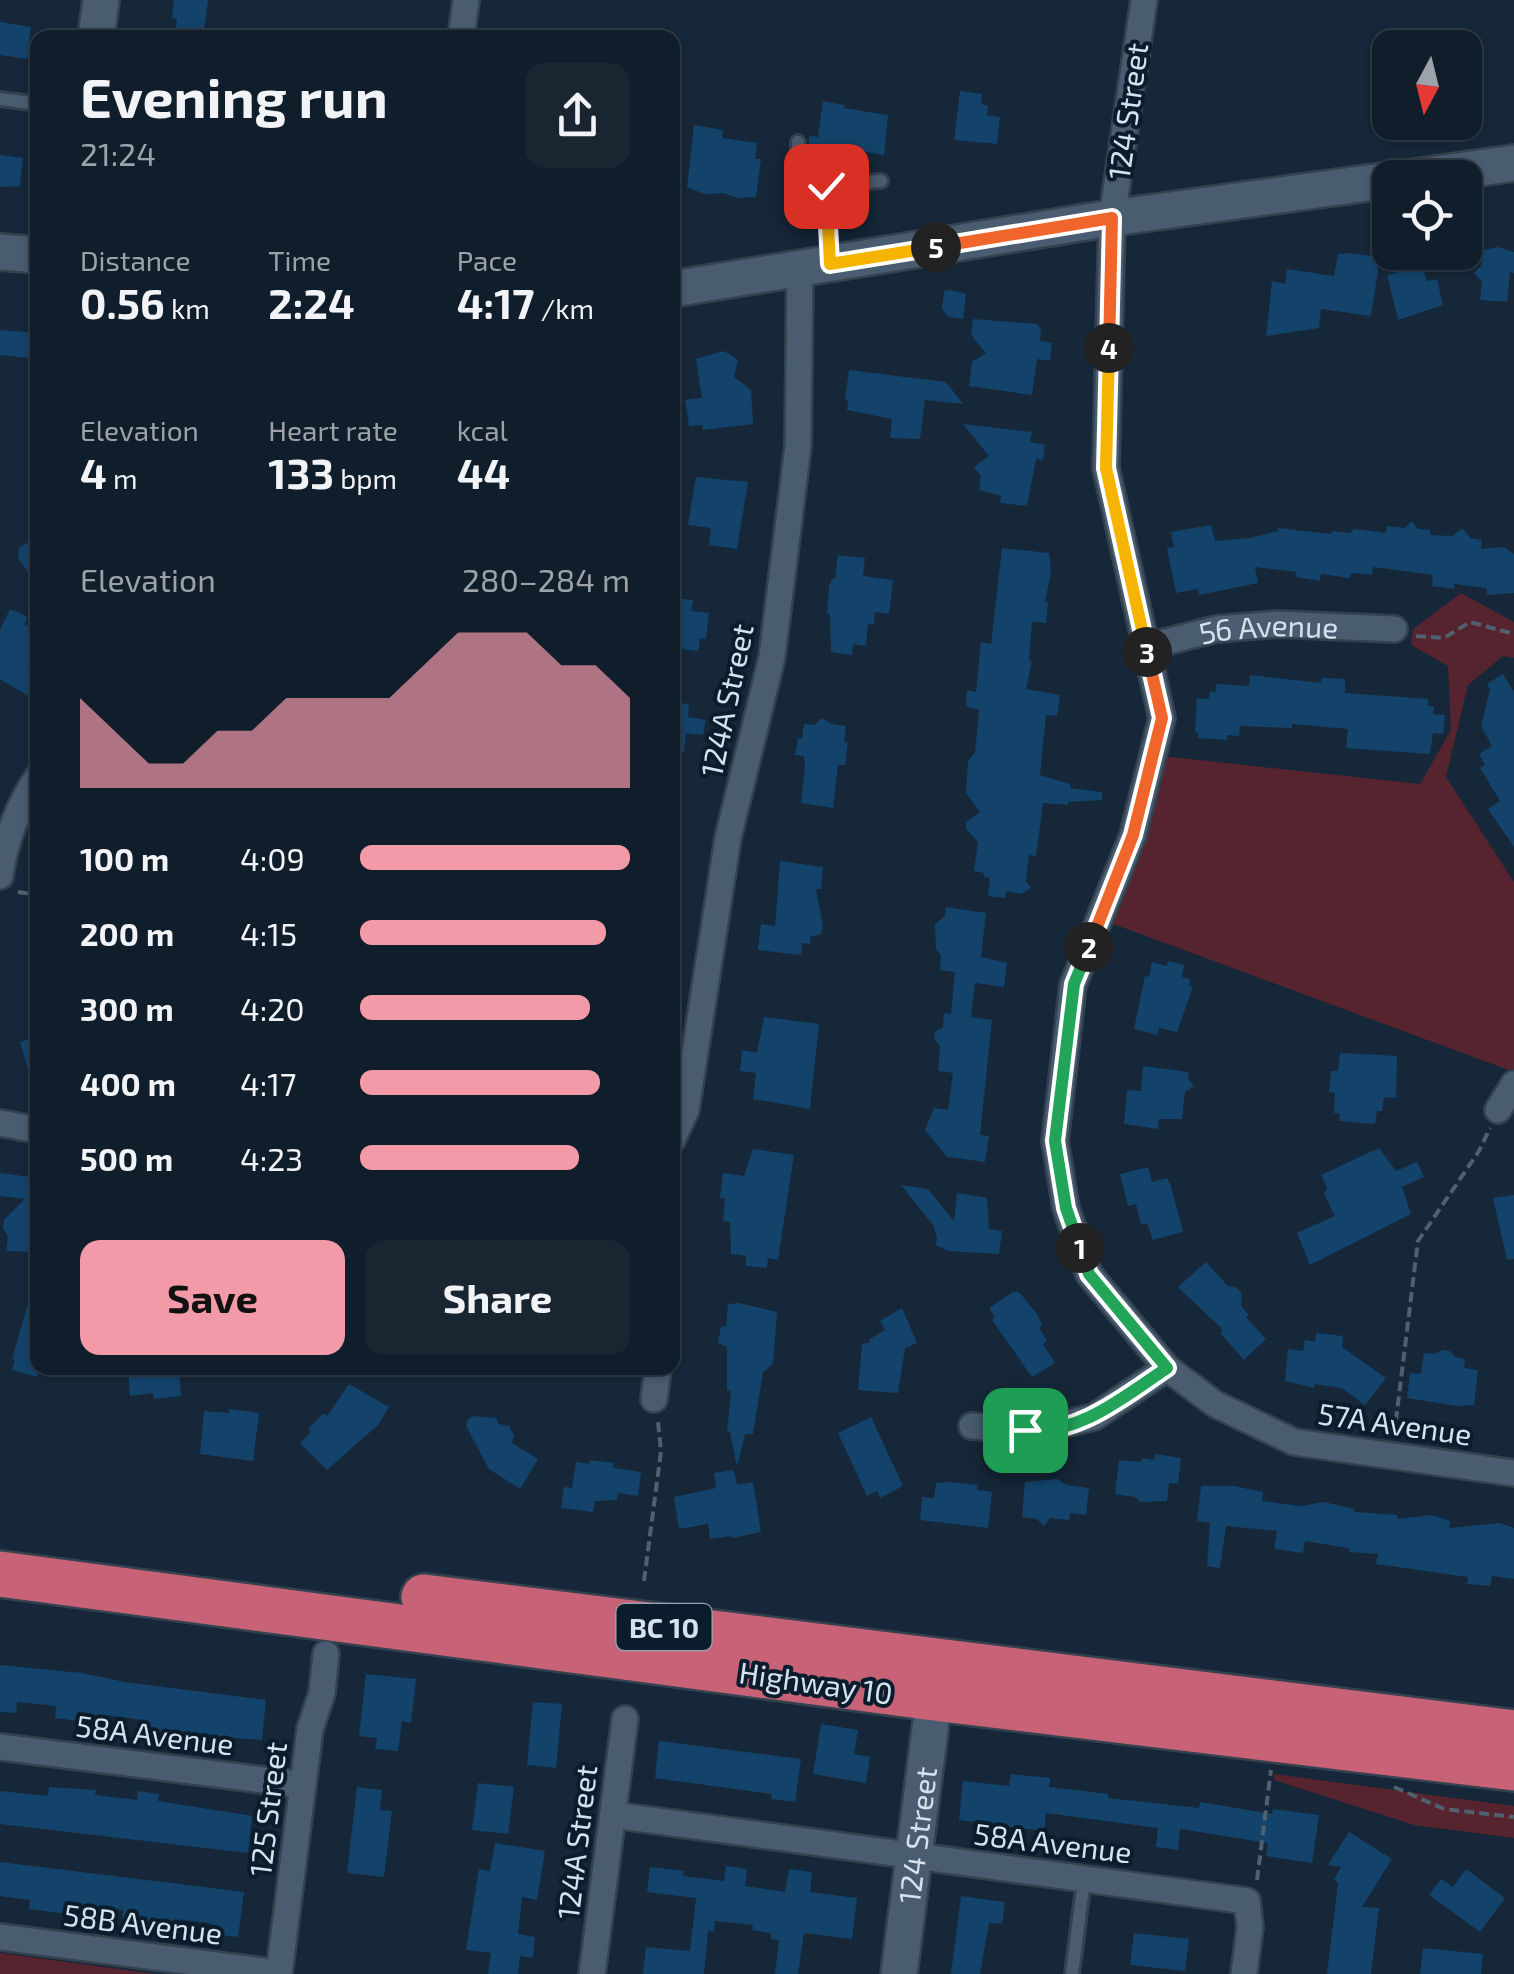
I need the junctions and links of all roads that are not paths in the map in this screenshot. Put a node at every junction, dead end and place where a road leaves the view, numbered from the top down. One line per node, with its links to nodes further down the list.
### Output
1 (101, 0): 4 (street)
2 (466, 0): 5 (street)
3 (1144, 0): 14 (street, 124 Street)
4 (97, 30)
5 (462, 30)
6 (0, 99): 7 (lane)
7 (30, 103)
8 (798, 142): 13 (lane)
9 (1514, 163): 10 (street)
10 (1482, 168)
11 (881, 181): 13 (lane)
12 (1372, 182): 14 (street)
13 (826, 186): 17 (lane)
14 (1112, 218): 17 (street); 20 (street, 124 Street)
15 (0, 252): 16 (street)
16 (30, 254)
17 (815, 266): 18 (street); 26 (street, 124A Street)
18 (680, 288)
19 (1394, 629): 20 (street, 56 Avenue)
20 (1146, 647): 28 (street, 124 Street)
21 (30, 788): 22 (street)
22 (9, 884)
23 (1514, 1084): 24 (street)
24 (1498, 1110)
25 (0, 1123): 27 (street)
26 (680, 1123)
27 (30, 1129)
28 (1167, 1368): 31 (street); 32 (street, 57A Avenue)
29 (657, 1375): 30 (street)
30 (654, 1399)
31 (972, 1426)
32 (1514, 1473)
33 (0, 1544): 37 (highway, Highway 10 / BC 10)
34 (0, 1574): 36 (highway, Highway 10 / BC 10)
35 (326, 1654): 42 (street, 125 Street)
36 (934, 1698): 37 (highway); 41 (highway, Highway 10 / BC 10); 44 (street, 124 Street)
37 (1328, 1708): 39 (highway, Highway 10 / BC 10)
38 (625, 1720): 43 (street, 124A Street)
39 (1514, 1733)
40 (0, 1747): 42 (street, 58A Avenue)
41 (1514, 1768)
42 (303, 1785): 47 (street, 125 Street)
43 (612, 1816): 44 (street, 58A Avenue); 48 (street, 124A Street)
44 (914, 1858): 45 (street, 58A Avenue); 49 (street, 124 Street)
45 (1084, 1880): 50 (lane); 51 (street, 58A Avenue)
46 (0, 1937): 47 (street, 58B Avenue)
47 (279, 1973)
48 (592, 1974)
49 (899, 1974)
50 (1072, 1974)
51 (1244, 1974)

